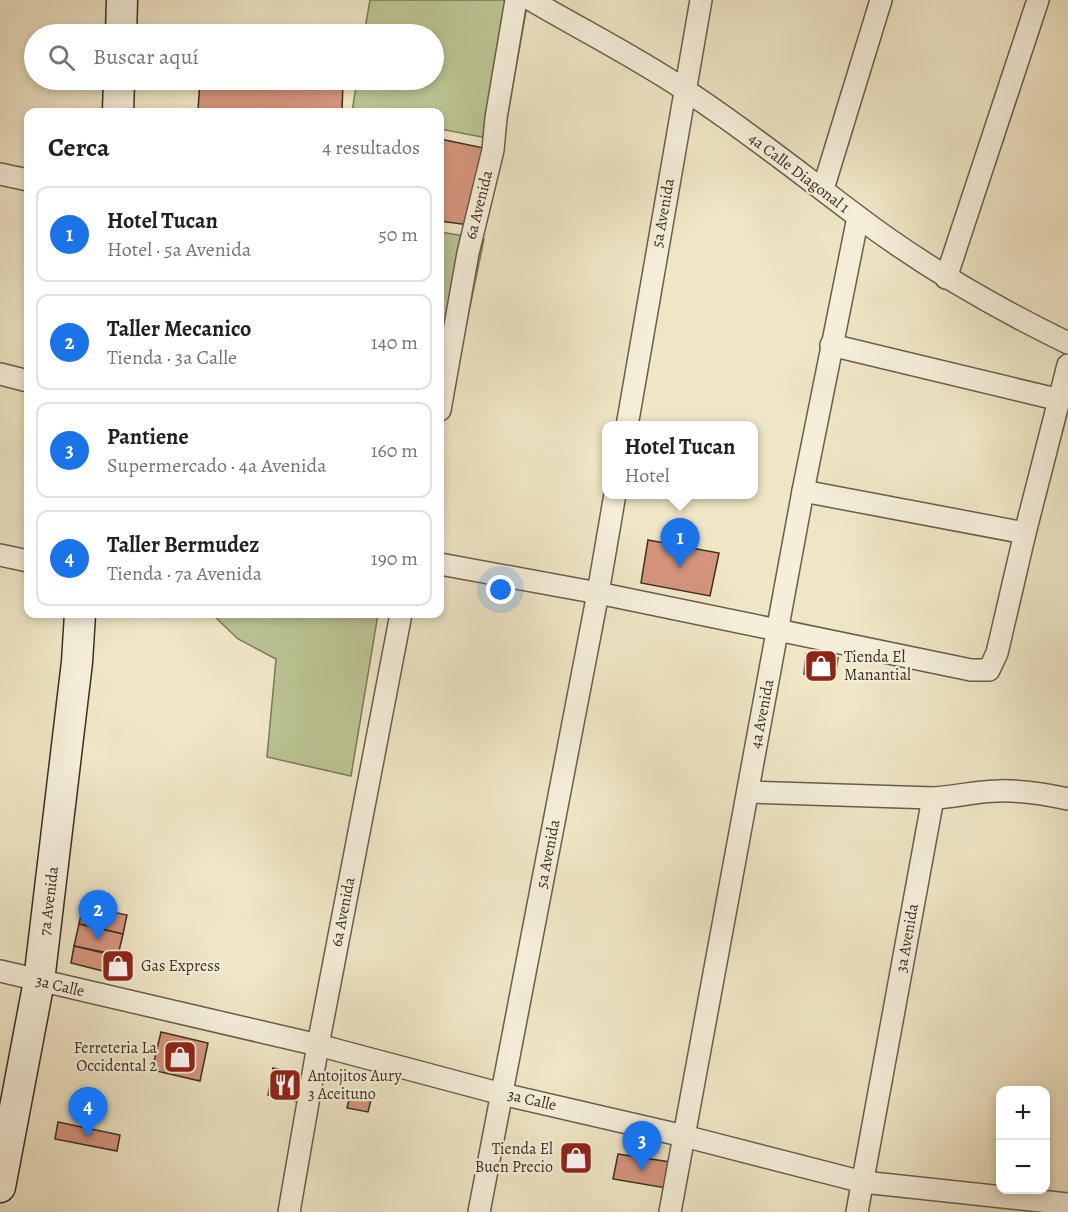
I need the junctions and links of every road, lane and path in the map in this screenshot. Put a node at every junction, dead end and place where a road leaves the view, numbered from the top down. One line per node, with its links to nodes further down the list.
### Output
1 (122, 0): 7 (street)
2 (516, 0): 21 (street, 6a Avenida)
3 (531, 0): 8 (street, 4a Calle Diagonal 1)
4 (701, 0): 8 (street, 5a Avenida)
5 (881, 0): 13 (street)
6 (1038, 0): 15 (street)
7 (121, 24)
8 (685, 89): 13 (street, 4a Calle Diagonal 1); 23 (street, 5a Avenida)
9 (119, 90): 10 (street)
10 (118, 108)
11 (0, 174): 12 (street)
12 (24, 179)
13 (823, 189): 14 (street, 4a Calle Diagonal 1)
14 (858, 217): 15 (street, 4a Calle Diagonal 1); 17 (street, 4a Avenida)
15 (946, 278): 16 (street, 4a Calle Diagonal 1)
16 (1068, 343)
17 (831, 345): 22 (street); 24 (street, 4a Avenida)
18 (1068, 365): 22 (street)
19 (0, 374): 20 (street)
20 (24, 380)
21 (444, 388)
22 (1060, 400): 26 (street)
23 (628, 421)
24 (803, 491): 26 (street); 33 (street, 4a Avenida)
25 (614, 499): 30 (street, 5a Avenida)
26 (1025, 533): 33 (street)
27 (0, 555): 28 (street)
28 (24, 560)
29 (444, 565): 30 (street)
30 (598, 593): 33 (street); 40 (street, 5a Avenida)
31 (80, 618): 38 (street, 7a Avenida)
32 (400, 618): 39 (street, 6a Avenida)
33 (778, 630): 34 (street, 4a Avenida)
34 (748, 792): 35 (street); 41 (street, 4a Avenida)
35 (933, 798): 36 (street); 42 (street, 3a Avenida)
36 (1068, 799)
37 (0, 972): 38 (street, 3a Calle)
38 (39, 981): 39 (street, 3a Calle); 43 (street, 7a Avenida)
39 (318, 1045): 40 (street, 3a Calle); 45 (street, 6a Avenida)
40 (502, 1094): 41 (street, 3a Calle); 46 (street, 5a Avenida)
41 (684, 1136): 42 (street, 3a Calle); 47 (street, 4a Avenida)
42 (862, 1182): 44 (street, 3a Calle); 48 (street, 3a Avenida)
43 (0, 1186)
44 (1068, 1204)
45 (289, 1212)
46 (479, 1212)
47 (670, 1212)
48 (857, 1212)

